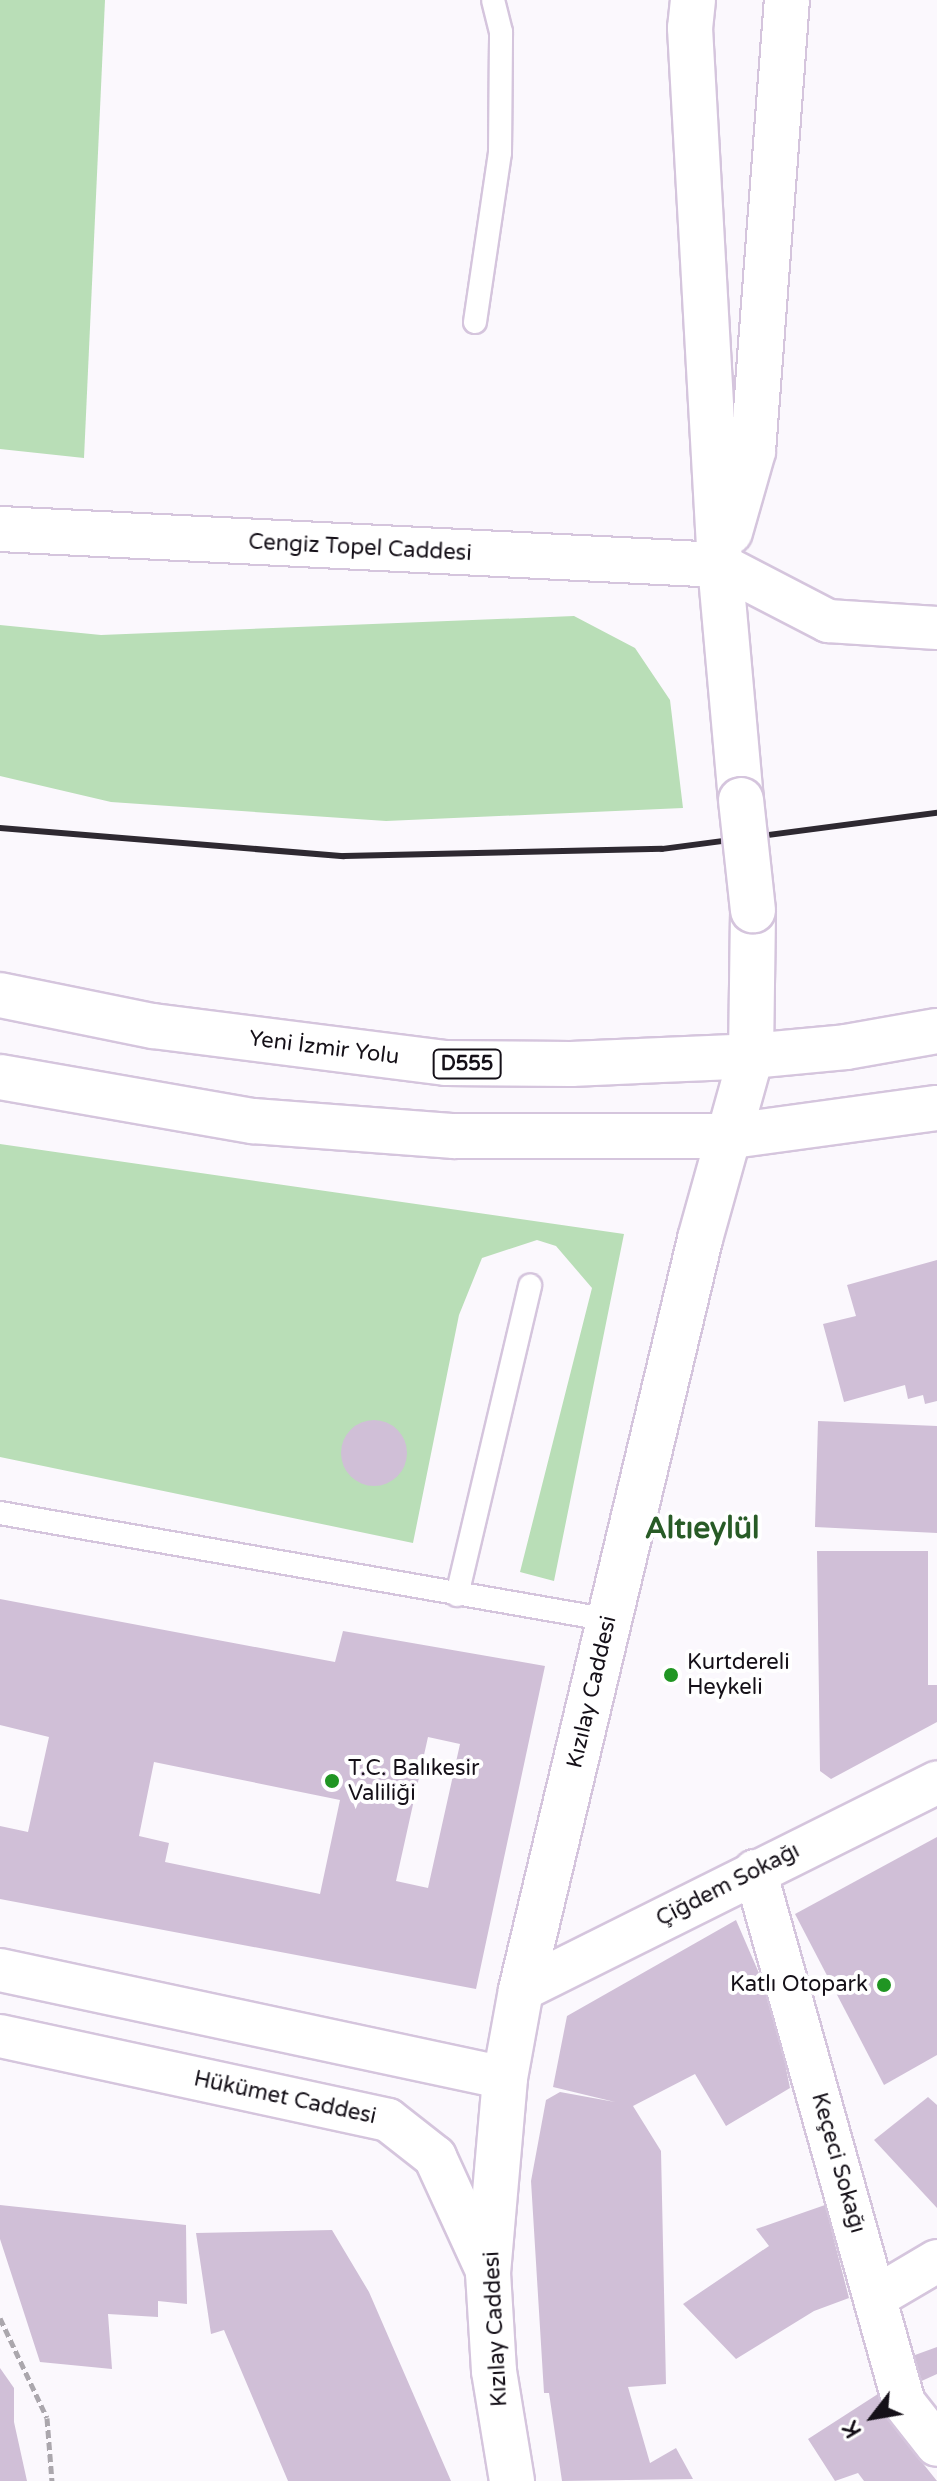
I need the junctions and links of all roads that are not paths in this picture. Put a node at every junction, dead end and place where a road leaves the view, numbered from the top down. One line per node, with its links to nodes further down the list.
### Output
1 (493, 0): 4 (lane)
2 (693, 0): 6 (main road, Kızılay Caddesi)
3 (787, 0): 6 (main road)
4 (475, 322)
5 (0, 529): 6 (main road, Cengiz Topel Caddesi)
6 (720, 565): 7 (street); 10 (main road, Kızılay Caddesi, bridge)
7 (937, 628)
8 (0, 995): 10 (main road, Yeni İzmir Yolu / D555)
9 (937, 1031): 10 (main road, Yeni İzmir Yolu / D555)
10 (751, 1056): 13 (main road, Kızılay Caddesi)
11 (0, 1077): 13 (main road)
12 (937, 1108): 13 (main road)
13 (732, 1136): 17 (main road, Kızılay Caddesi)
14 (530, 1286): 16 (lane)
15 (0, 1513): 16 (lane)
16 (457, 1595): 17 (lane)
17 (610, 1620): 21 (main road, Kızılay Caddesi)
18 (937, 1783): 19 (street, Çiğdem Sokağı)
19 (755, 1871): 21 (street, Çiğdem Sokağı); 26 (street, Keçeci Sokağı)
20 (0, 1970): 23 (street)
21 (521, 1990): 23 (main road, Kızılay Caddesi)
22 (0, 2036): 25 (street, Hükümet Caddesi)
23 (505, 2078): 25 (main road, Kızılay Caddesi)
24 (937, 2261): 26 (street)
25 (488, 2273): 28 (main road, Kızılay Caddesi)
26 (876, 2297): 27 (street, Keçeci Sokağı)
27 (937, 2445)
28 (512, 2481)

